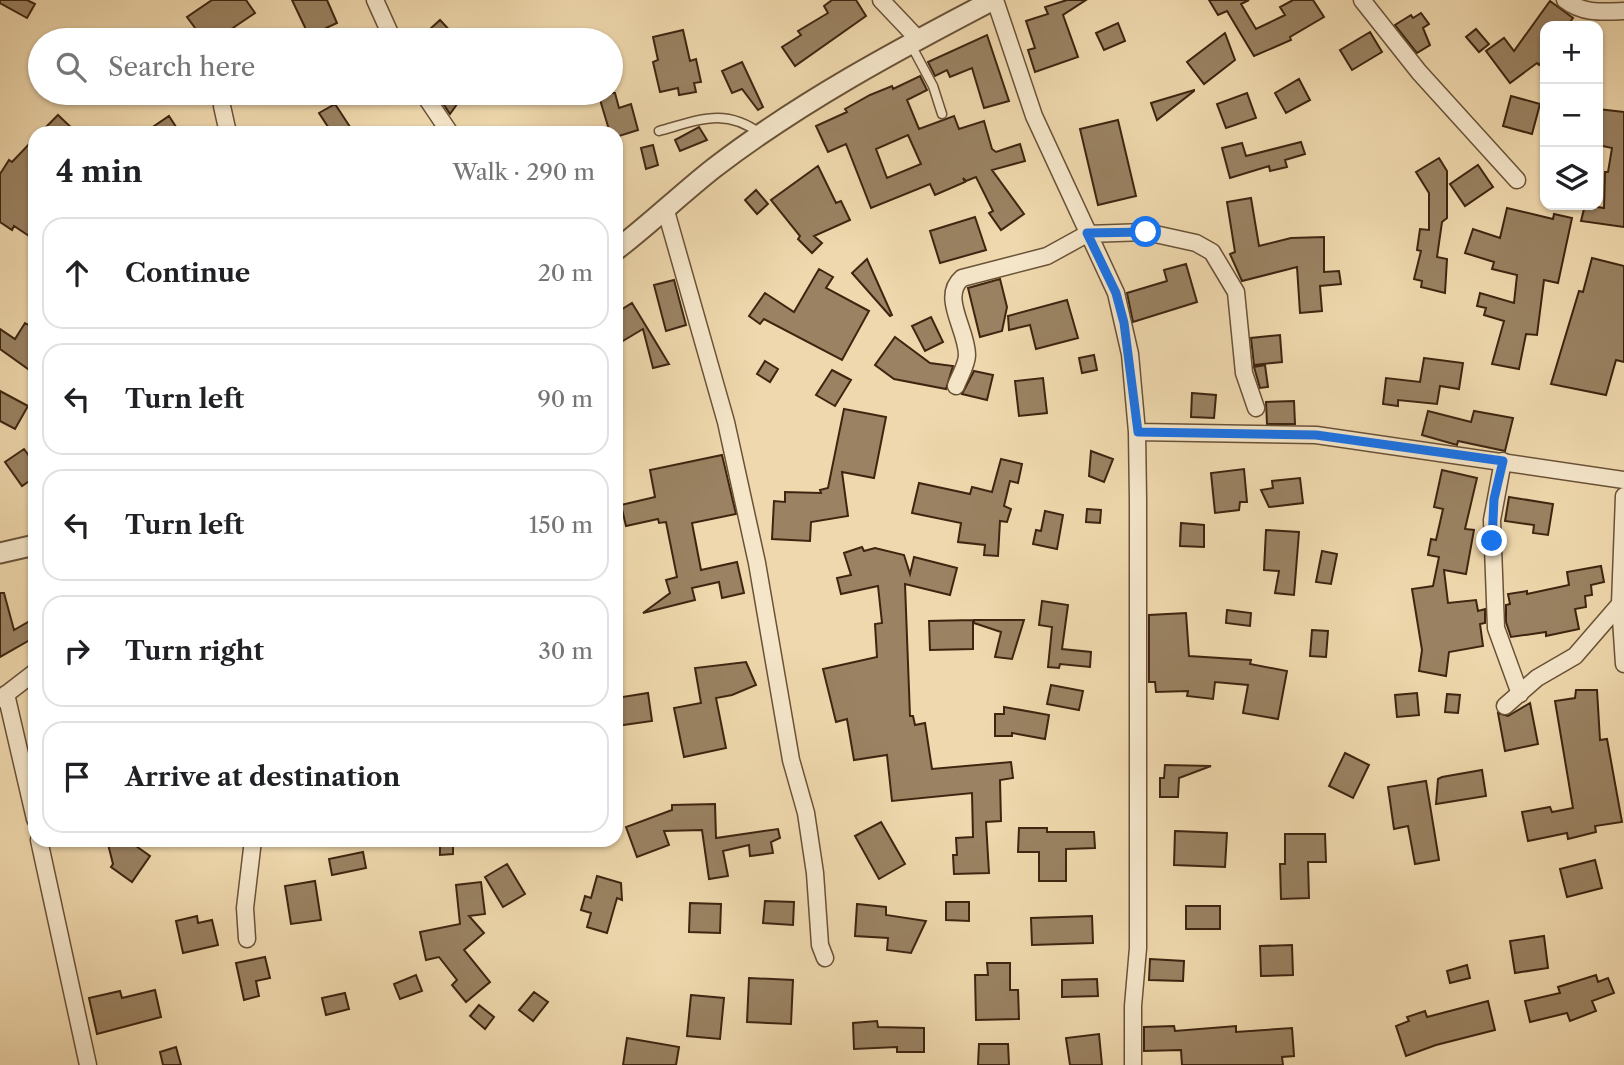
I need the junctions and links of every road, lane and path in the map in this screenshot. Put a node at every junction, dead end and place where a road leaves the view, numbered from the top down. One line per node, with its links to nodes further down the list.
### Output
1 (375, 0): 7 (street)
2 (881, 0): 8 (street)
3 (994, 0): 8 (street); 18 (street)
4 (1362, 0): 16 (street)
5 (1565, 0): 6 (street)
6 (1624, 11)
7 (388, 28)
8 (914, 41): 11 (lane); 15 (street)
9 (431, 105): 13 (street)
10 (222, 106): 12 (street)
11 (942, 114)
12 (226, 126)
13 (445, 126)
14 (659, 131): 15 (lane)
15 (762, 134): 17 (street)
16 (1517, 180)
17 (666, 211): 19 (street); 38 (street)
18 (1087, 233): 20 (street); 21 (street); 22 (street)
19 (623, 245)
20 (956, 386)
21 (1256, 408)
22 (1138, 432): 23 (street); 40 (street)
23 (1503, 461): 24 (street); 31 (street)
24 (1624, 480)
25 (1624, 496): 28 (street)
26 (28, 547): 27 (street)
27 (0, 553)
28 (1620, 604): 29 (street); 31 (street)
29 (1624, 664)
30 (28, 677): 32 (street)
31 (1520, 694): 33 (street)
32 (3, 696): 34 (street)
33 (1505, 706)
34 (28, 792)
35 (41, 847): 39 (street)
36 (252, 847): 37 (street)
37 (247, 939)
38 (825, 958)
39 (88, 1065)
40 (1133, 1065)

